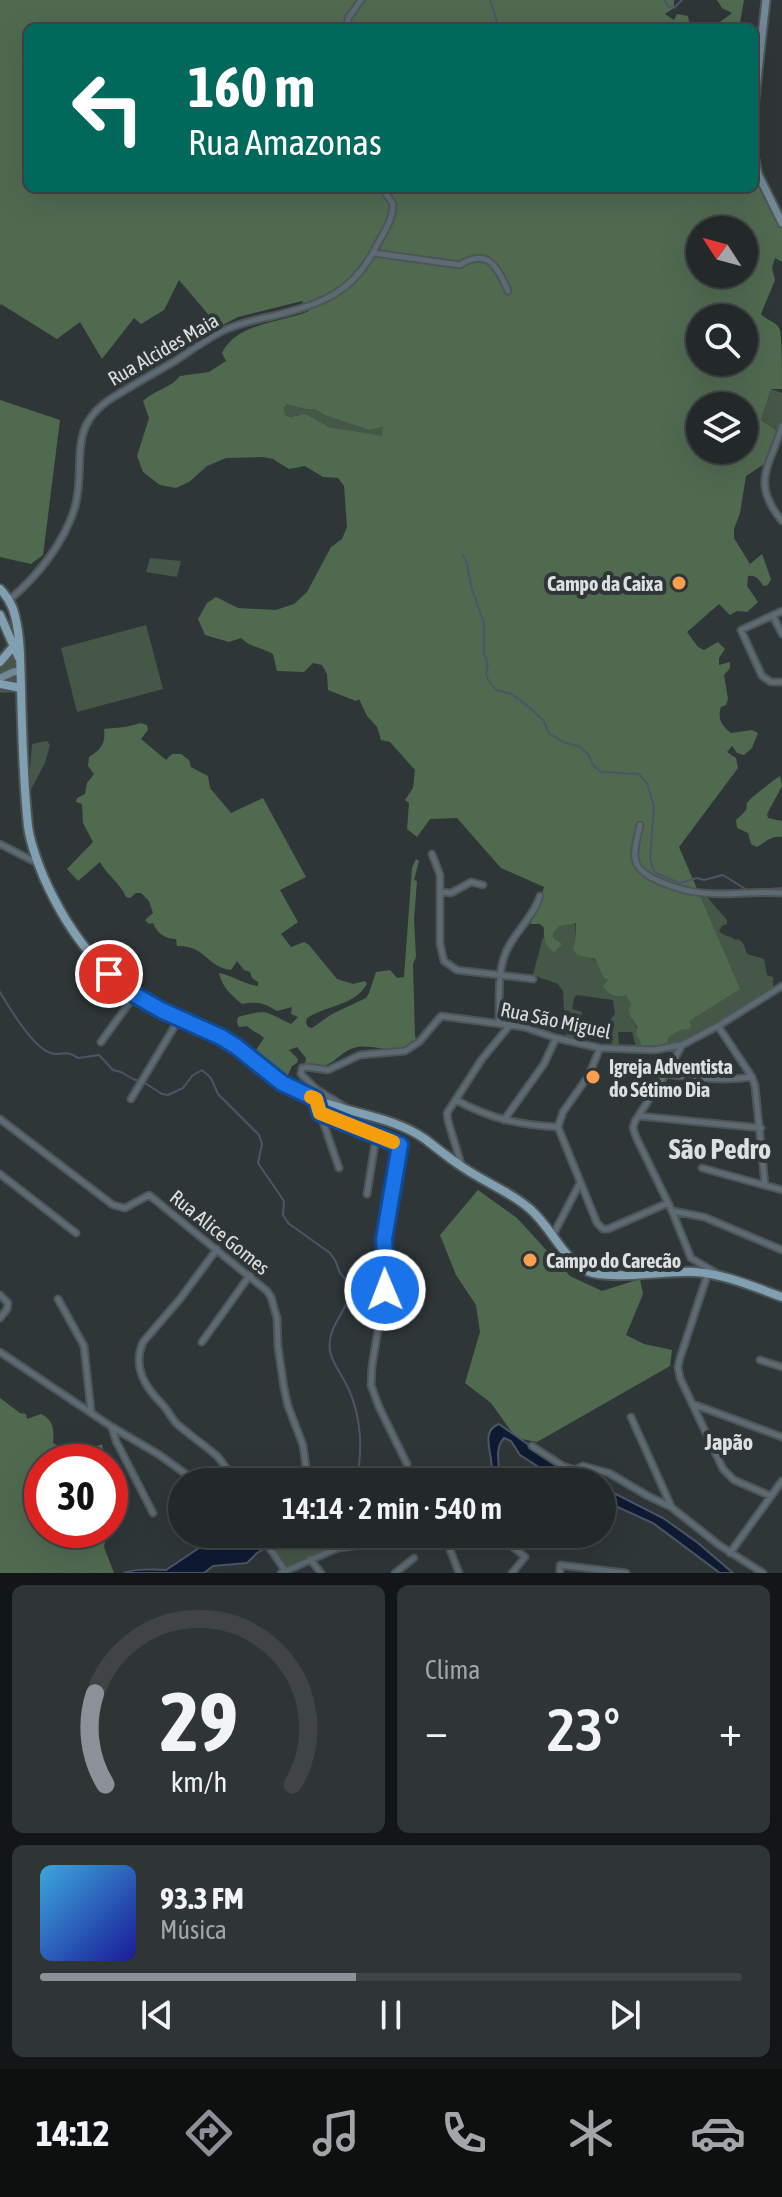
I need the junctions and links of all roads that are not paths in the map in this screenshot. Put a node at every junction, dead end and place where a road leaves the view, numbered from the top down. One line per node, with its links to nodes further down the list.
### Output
1 (361, 0): 3 (street)
2 (766, 0): 4 (street)
3 (347, 24)
4 (758, 72)
5 (758, 174): 7 (street)
6 (385, 192): 8 (street, Rua Alcides Maia)
7 (782, 223)
8 (374, 253): 9 (street); 14 (street, Rua Alcides Maia)
9 (508, 291)
10 (782, 426): 11 (street)
11 (781, 438): 12 (street)
12 (782, 521)
13 (0, 589): 14 (main road)
14 (9, 600): 20 (main road)
15 (782, 611): 17 (street)
16 (0, 615): 19 (main road)
17 (773, 616): 18 (street); 24 (street)
18 (782, 634)
19 (13, 647): 20 (main road); 21 (main road)
20 (20, 658): 21 (street); 22 (main road)
21 (0, 663)
22 (20, 671): 23 (street); 26 (main road)
23 (0, 678)
24 (782, 682)
25 (0, 684): 26 (main road)
26 (21, 688): 30 (main road)
27 (640, 825): 33 (street)
28 (0, 844): 30 (street)
29 (432, 854): 32 (street)
30 (38, 863): 38 (main road)
31 (483, 885): 32 (street)
32 (442, 892): 35 (street)
33 (782, 893)
34 (540, 896): 35 (street)
35 (501, 976): 36 (street); 40 (street)
36 (533, 979)
37 (782, 986): 42 (street, Rua São Miguel)
38 (135, 995): 39 (main road); 44 (street)
39 (179, 1019): 49 (street); 50 (main road)
40 (499, 1023): 41 (street, Rua São Miguel); 52 (street, Rua São Miguel)
41 (510, 1025): 43 (street, Rua São Miguel); 51 (street)
42 (718, 1026): 45 (street, Rua São Miguel); 48 (street)
43 (556, 1038): 46 (street, Rua São Miguel); 56 (street)
44 (101, 1042)
45 (682, 1045): 46 (street, Rua São Miguel); 47 (street)
46 (600, 1048): 57 (street)
47 (665, 1074): 48 (street); 54 (street)
48 (752, 1077): 58 (street)
49 (131, 1099)
50 (316, 1099): 52 (main road); 53 (street)
51 (456, 1100): 56 (street); 61 (street)
52 (352, 1111): 61 (main road)
53 (320, 1113): 59 (street); 60 (street)
54 (639, 1116): 58 (street); 68 (street)
55 (0, 1119): 72 (street, Rua Alice Gomes)
56 (504, 1120): 57 (street)
57 (558, 1127): 64 (street)
58 (761, 1128): 65 (street)
59 (376, 1137): 67 (street); 91 (street)
60 (339, 1168)
61 (463, 1168): 71 (main road)
62 (702, 1168): 65 (street)
63 (0, 1174): 70 (street)
64 (580, 1183): 68 (street); 71 (street)
65 (765, 1185): 66 (street)
66 (782, 1190)
67 (367, 1194)
68 (668, 1203): 69 (street)
69 (672, 1211): 73 (street); 76 (street)
70 (76, 1233)
71 (553, 1235): 74 (main road)
72 (217, 1249): 75 (street, Rua Alice Gomes); 93 (street)
73 (782, 1250)
74 (708, 1273): 76 (main road); 85 (street)
75 (250, 1275): 81 (street); 94 (street, Rua Alice Gomes)
76 (719, 1275): 78 (main road)
77 (0, 1295): 80 (street)
78 (782, 1297)
79 (58, 1299): 86 (street)
80 (0, 1318)
81 (202, 1342)
82 (0, 1352): 86 (street)
83 (760, 1360): 84 (street)
84 (782, 1367)
85 (692, 1403): 89 (street); 96 (street)
86 (91, 1412): 88 (street)
87 (631, 1417): 97 (street)
88 (112, 1427): 92 (street); 98 (street)
89 (782, 1437)
90 (532, 1446): 97 (street)
91 (407, 1464)
92 (178, 1468)
93 (225, 1468)
94 (306, 1468)
95 (782, 1481): 96 (street)
96 (771, 1496): 103 (street)
97 (671, 1507): 103 (street)
98 (153, 1513)
99 (270, 1548): 106 (street)
100 (343, 1548): 105 (street)
101 (449, 1548): 109 (street)
102 (514, 1548): 110 (street)
103 (730, 1553): 113 (street)
104 (414, 1558): 108 (street)
105 (310, 1559): 106 (street); 107 (street)
106 (285, 1572)
107 (321, 1573)
108 (395, 1573)
109 (459, 1573)
110 (512, 1573)
111 (560, 1573): 112 (street)
112 (626, 1573)
113 (763, 1573)

